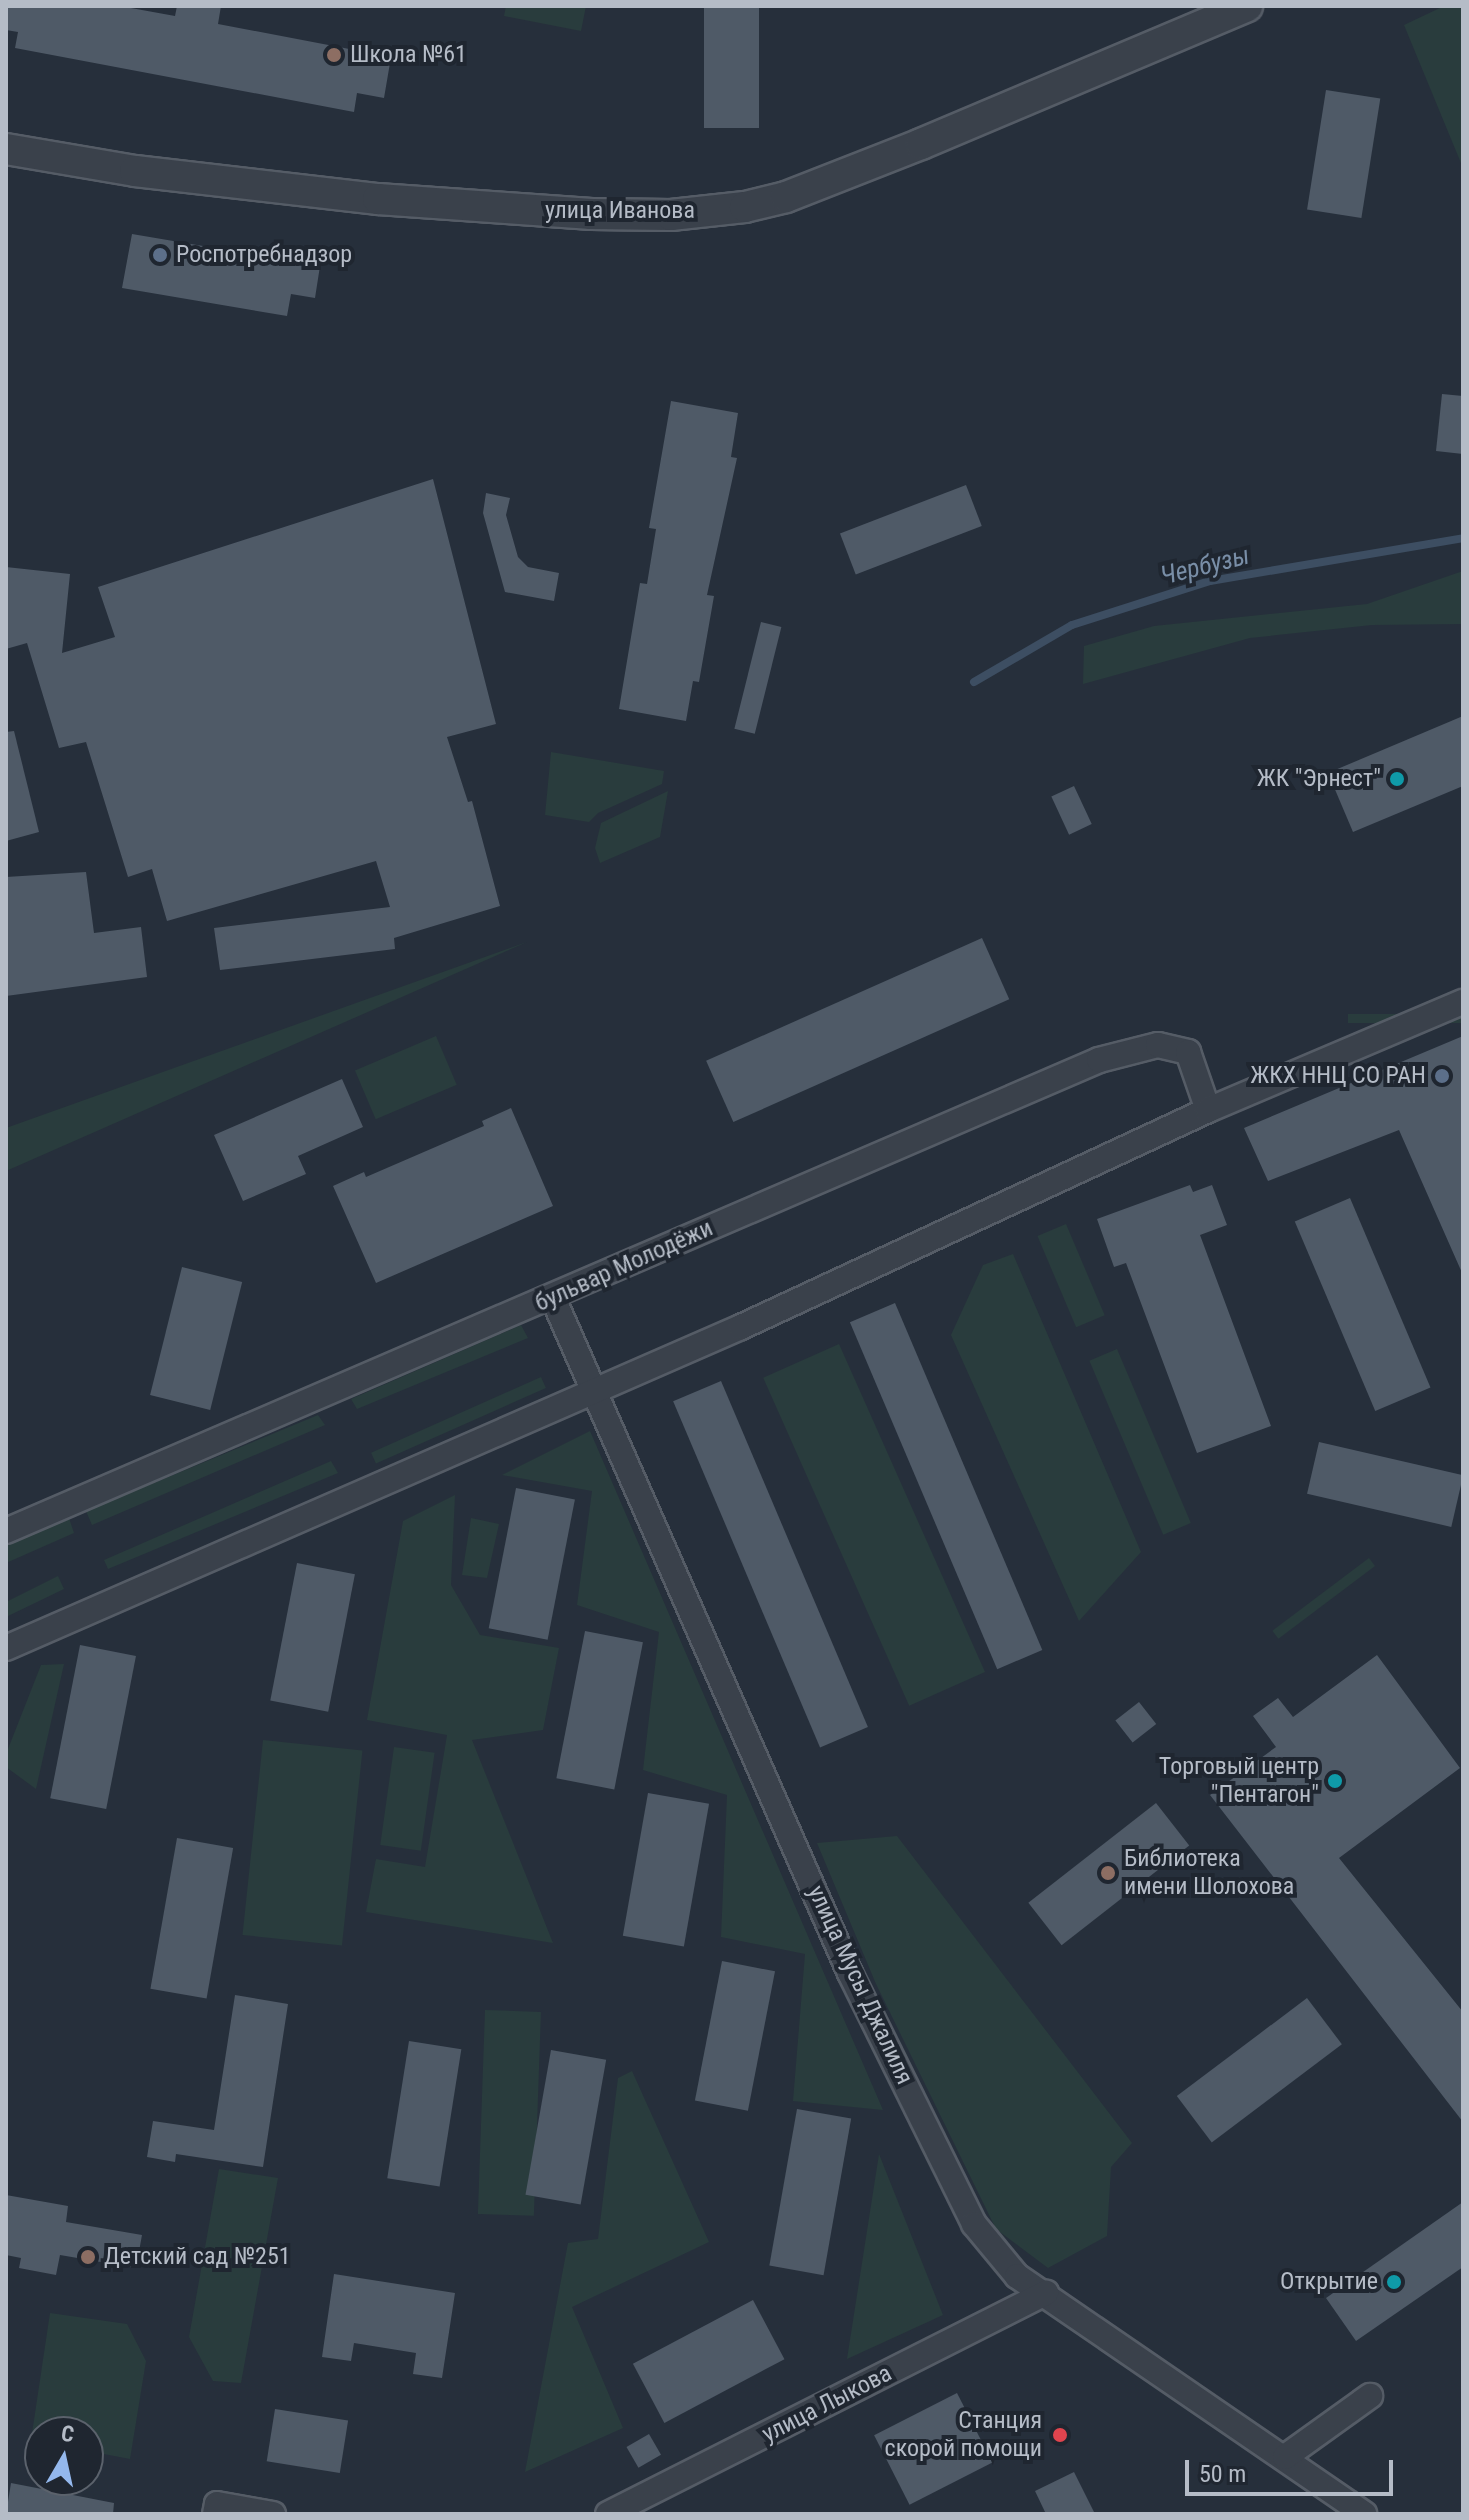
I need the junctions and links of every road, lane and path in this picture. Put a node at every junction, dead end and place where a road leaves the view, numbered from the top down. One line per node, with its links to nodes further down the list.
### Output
1 (1247, 6): 2 (street, улица Иванова)
2 (6, 149)
3 (1463, 1002): 4 (street)
4 (1208, 1110): 5 (street, бульвар Молодёжи); 6 (street)
5 (553, 1298): 6 (street, улица Мусы Джалиля); 7 (street, бульвар Молодёжи)
6 (597, 1390): 8 (street); 9 (street, улица Мусы Джалиля)
7 (6, 1531)
8 (6, 1648)
9 (1046, 2293): 11 (street, улица Мусы Джалиля); 14 (street, улица Лыкова)
10 (1370, 2396): 11 (street)
11 (1285, 2457): 15 (street, улица Мусы Джалиля)
12 (215, 2514): 13 (street)
13 (273, 2514)
14 (608, 2514)
15 (1364, 2514)

